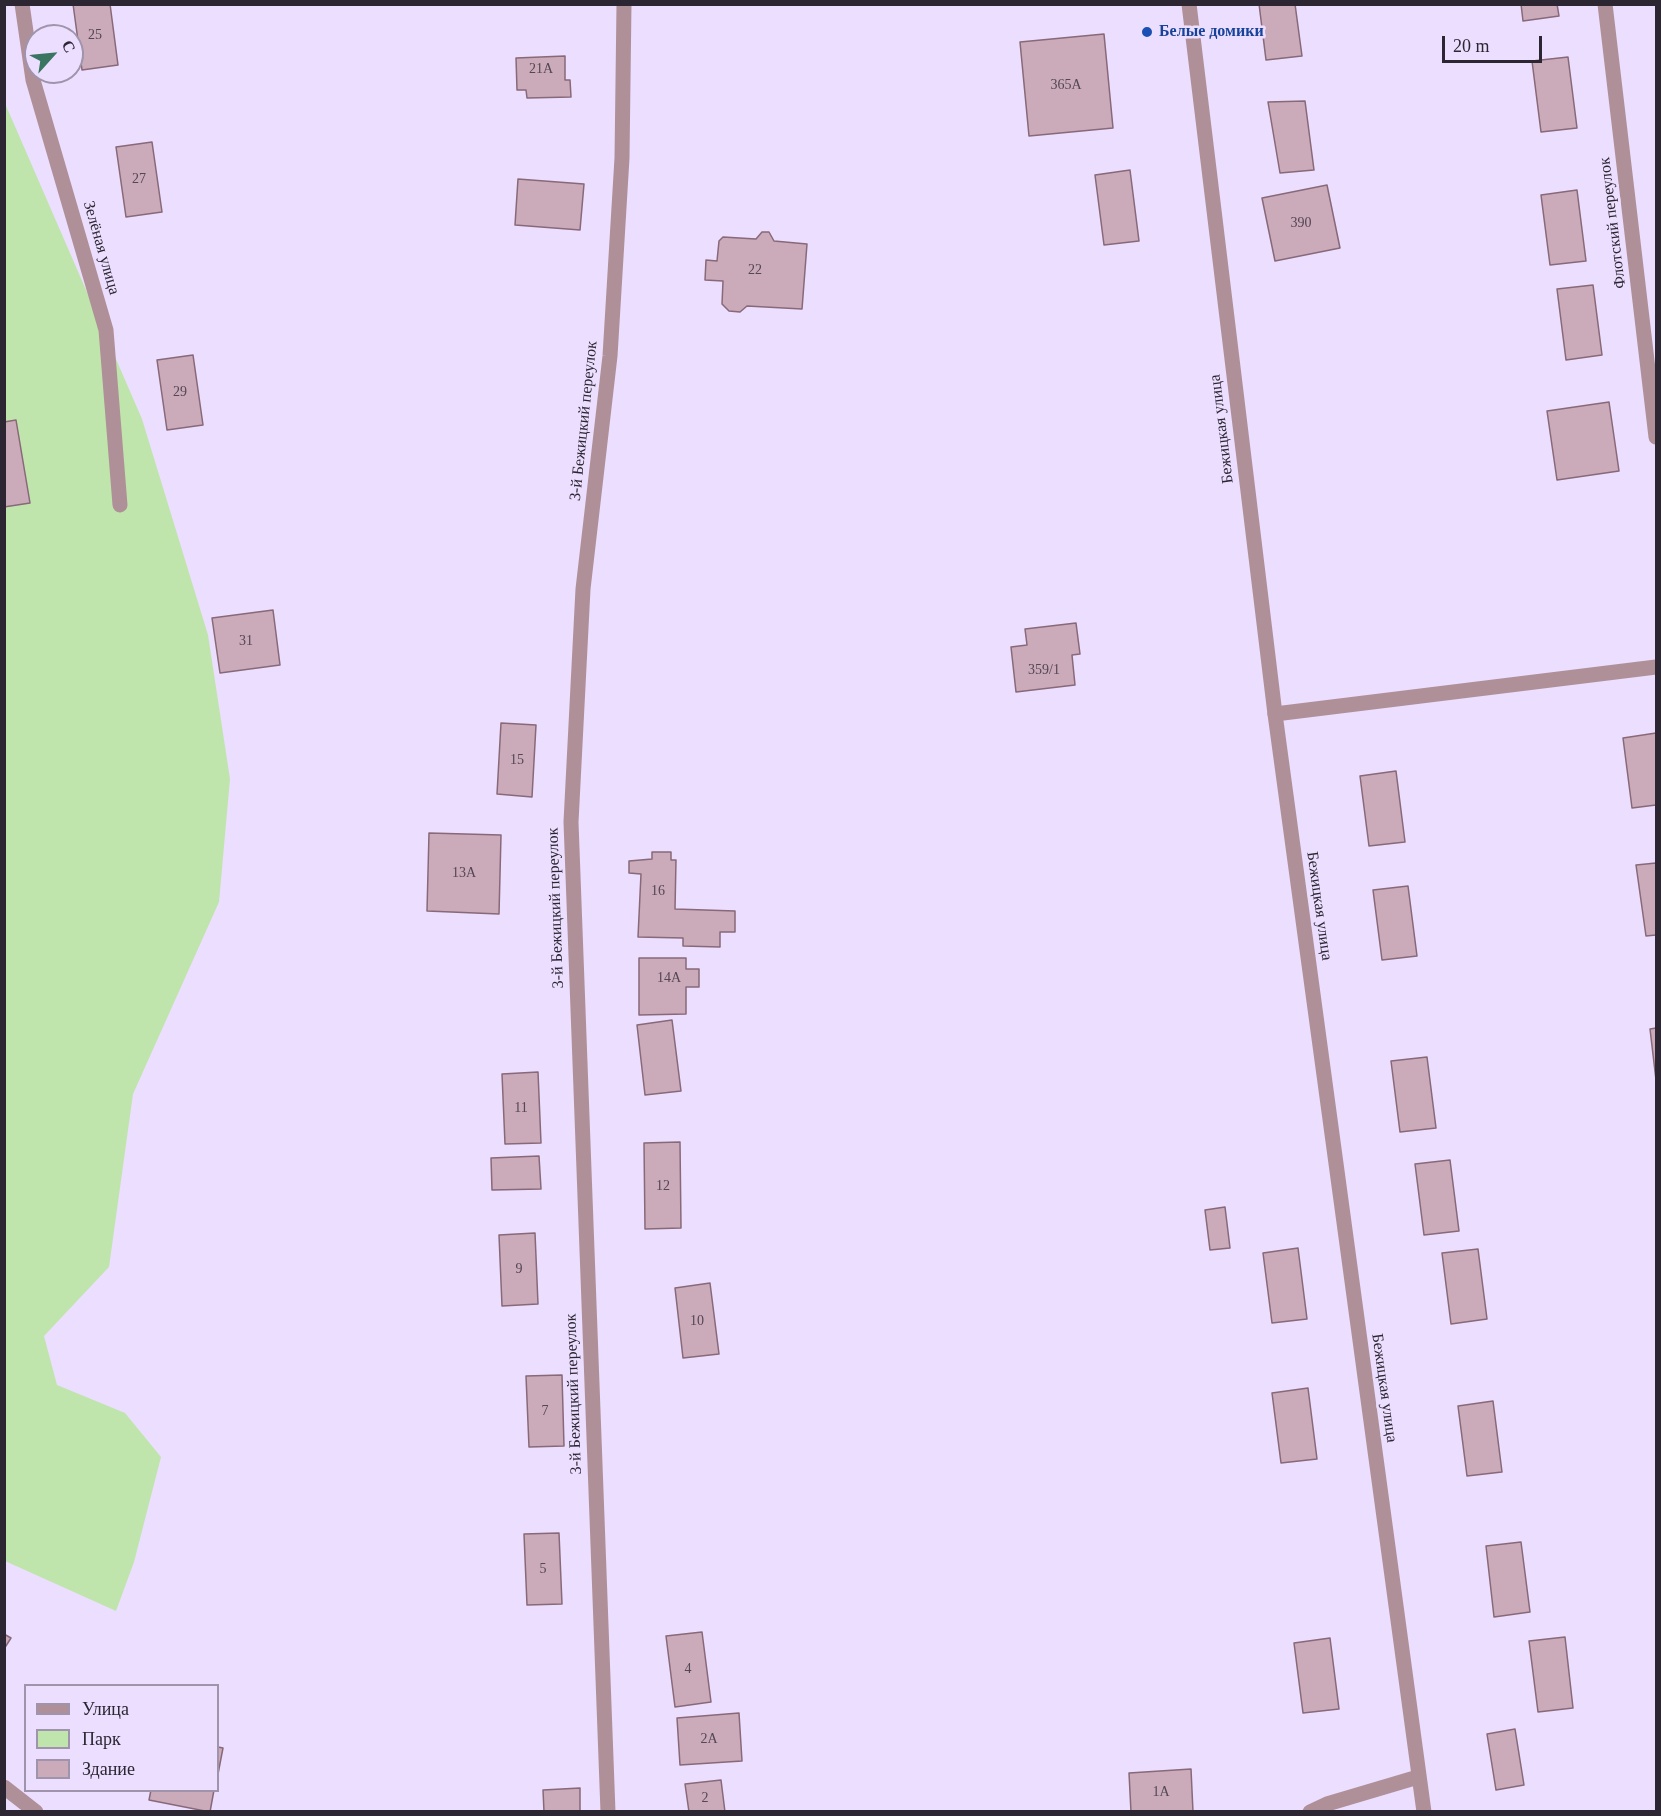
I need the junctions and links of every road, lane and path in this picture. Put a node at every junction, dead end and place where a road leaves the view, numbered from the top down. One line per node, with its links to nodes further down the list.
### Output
1 (22, 4): 6 (street, Зелёная улица)
2 (624, 4): 12 (street, 3-й Бежицкий переулок)
3 (1188, 4): 8 (street, Бежицкая улица)
4 (1605, 4): 5 (street, Флотский переулок)
5 (1656, 437)
6 (120, 505)
7 (1656, 667): 8 (street)
8 (1275, 714): 9 (street, Бежицкая улица)
9 (1418, 1777): 13 (street); 14 (street, Бежицкая улица)
10 (4, 1787): 11 (street)
11 (36, 1812)
12 (608, 1812)
13 (1310, 1812)
14 (1424, 1812)

